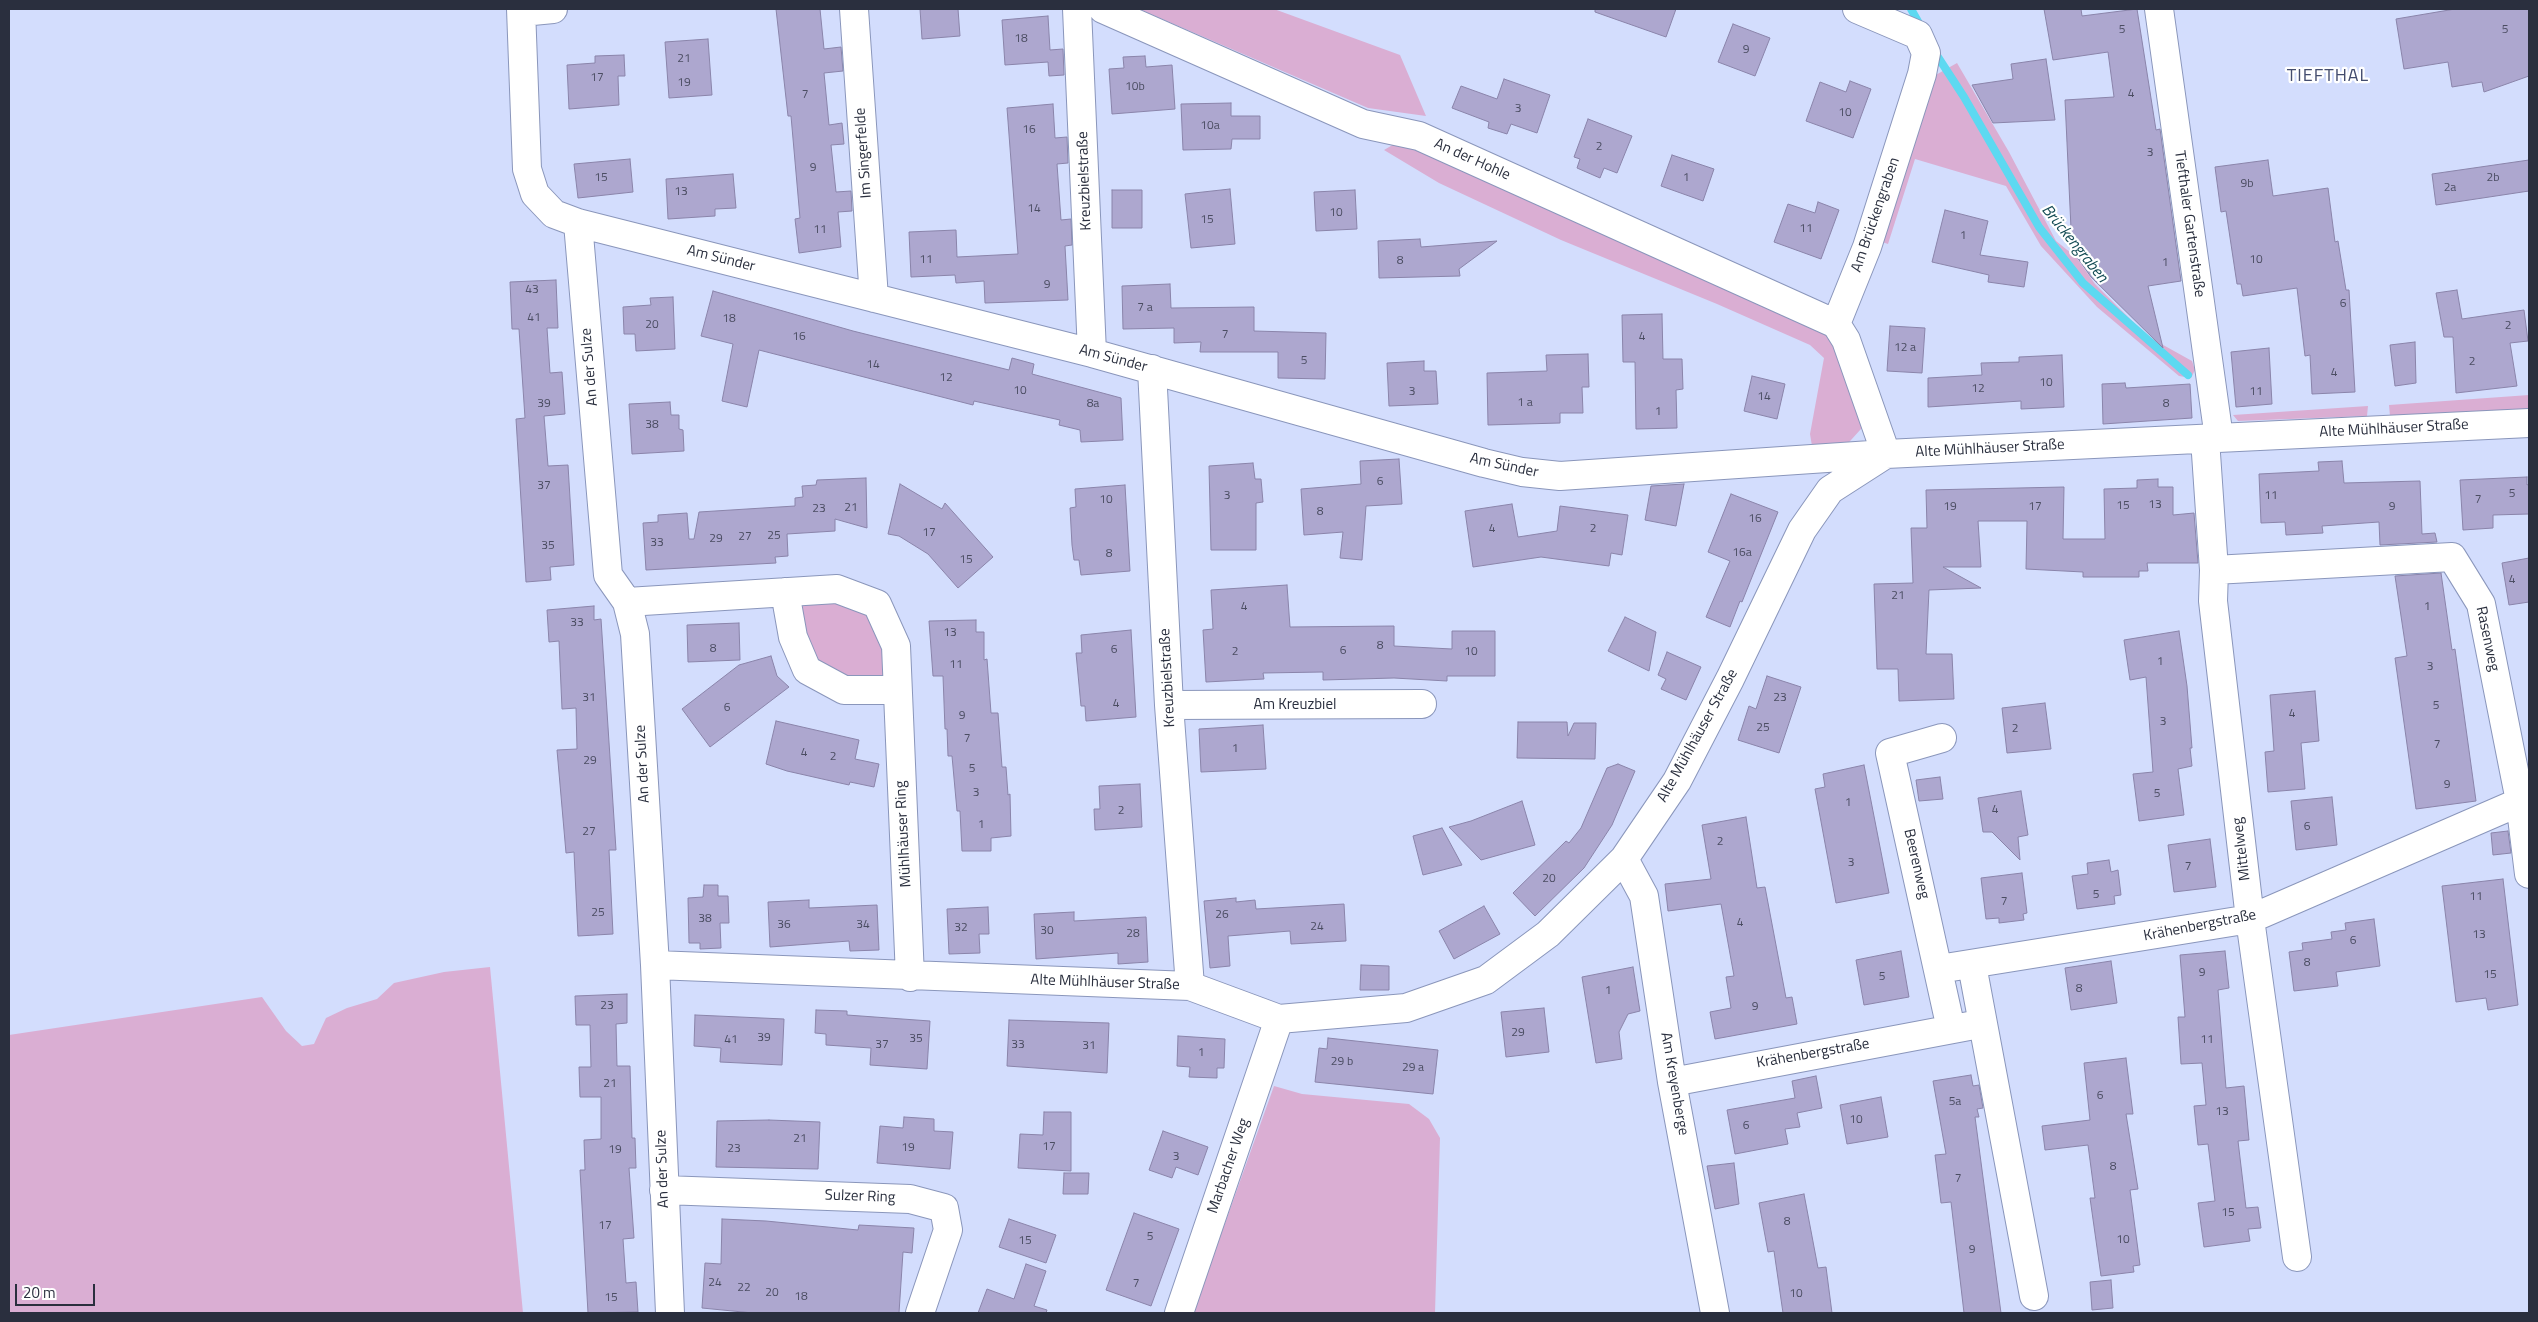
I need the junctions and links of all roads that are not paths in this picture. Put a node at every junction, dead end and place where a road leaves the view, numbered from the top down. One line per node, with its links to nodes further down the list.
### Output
1 (553, 9): 7 (street, Am Sünder)
2 (854, 9): 9 (street, Im Singerfelde)
3 (1077, 9): 11 (street, Kreuzbielstraße)
4 (1103, 9): 10 (street, An der Hohle)
5 (1857, 9): 10 (street, Am Brückengraben)
6 (2159, 9): 14 (street, Tiefthaler Gartenstraße)
7 (521, 10): 8 (street, Am Sünder)
8 (578, 223): 9 (street, Am Sünder); 18 (street, An der Sulze)
9 (874, 298): 11 (street, Am Sünder)
10 (1836, 324): 15 (street)
11 (1092, 353): 12 (street, Am Sünder)
12 (1152, 370): 15 (street, Am Sünder); 21 (street, Kreuzbielstraße)
13 (2529, 423): 14 (street, Alte Mühlhäuser Straße)
14 (2212, 439): 15 (street, Alte Mühlhäuser Straße); 16 (street, Mittelweg)
15 (1886, 454): 24 (street, Alte Mühlhäuser Straße)
16 (2214, 570): 23 (street, Rasenweg); 26 (street, Mittelweg)
17 (785, 592): 18 (street, Mühlhäuser Ring); 19 (street); 19 (street, Mühlhäuser Ring)
18 (627, 602): 27 (street, An der Sulze)
19 (897, 690): 30 (street, Mühlhäuser Ring)
20 (1422, 704): 21 (street, Am Kreuzbiel)
21 (1169, 705): 31 (street, Kreuzbielstraße)
22 (1942, 738): 29 (street, Beerenweg)
23 (2524, 800): 25 (street, Rasenweg); 26 (street, Krähenbergstraße)
24 (1624, 859): 32 (street, Alte Mühlhäuser Straße); 35 (street, Am Kreyenberge)
25 (2529, 874)
26 (2250, 919): 28 (street, Krähenbergstraße); 37 (street, Mittelweg)
27 (655, 965): 30 (street, Alte Mühlhäuser Straße); 36 (street, An der Sulze)
28 (1972, 965): 29 (street, Krähenbergstraße); 33 (street)
29 (1939, 968): 34 (street, Beerenweg)
30 (910, 977): 31 (street, Alte Mühlhäuser Straße)
31 (1190, 986): 32 (street, Alte Mühlhäuser Straße)
32 (1279, 1019): 41 (street, Marbacher Weg)
33 (1983, 1023): 34 (street, Krähenbergstraße); 38 (street)
34 (1951, 1029): 35 (street, Krähenbergstraße)
35 (1672, 1082): 42 (street, Am Kreyenberge)
36 (664, 1190): 39 (street, An der Sulze); 40 (street, Sulzer Ring)
37 (2297, 1257)
38 (2034, 1296)
39 (670, 1313)
40 (920, 1313)
41 (1179, 1313)
42 (1715, 1313)

